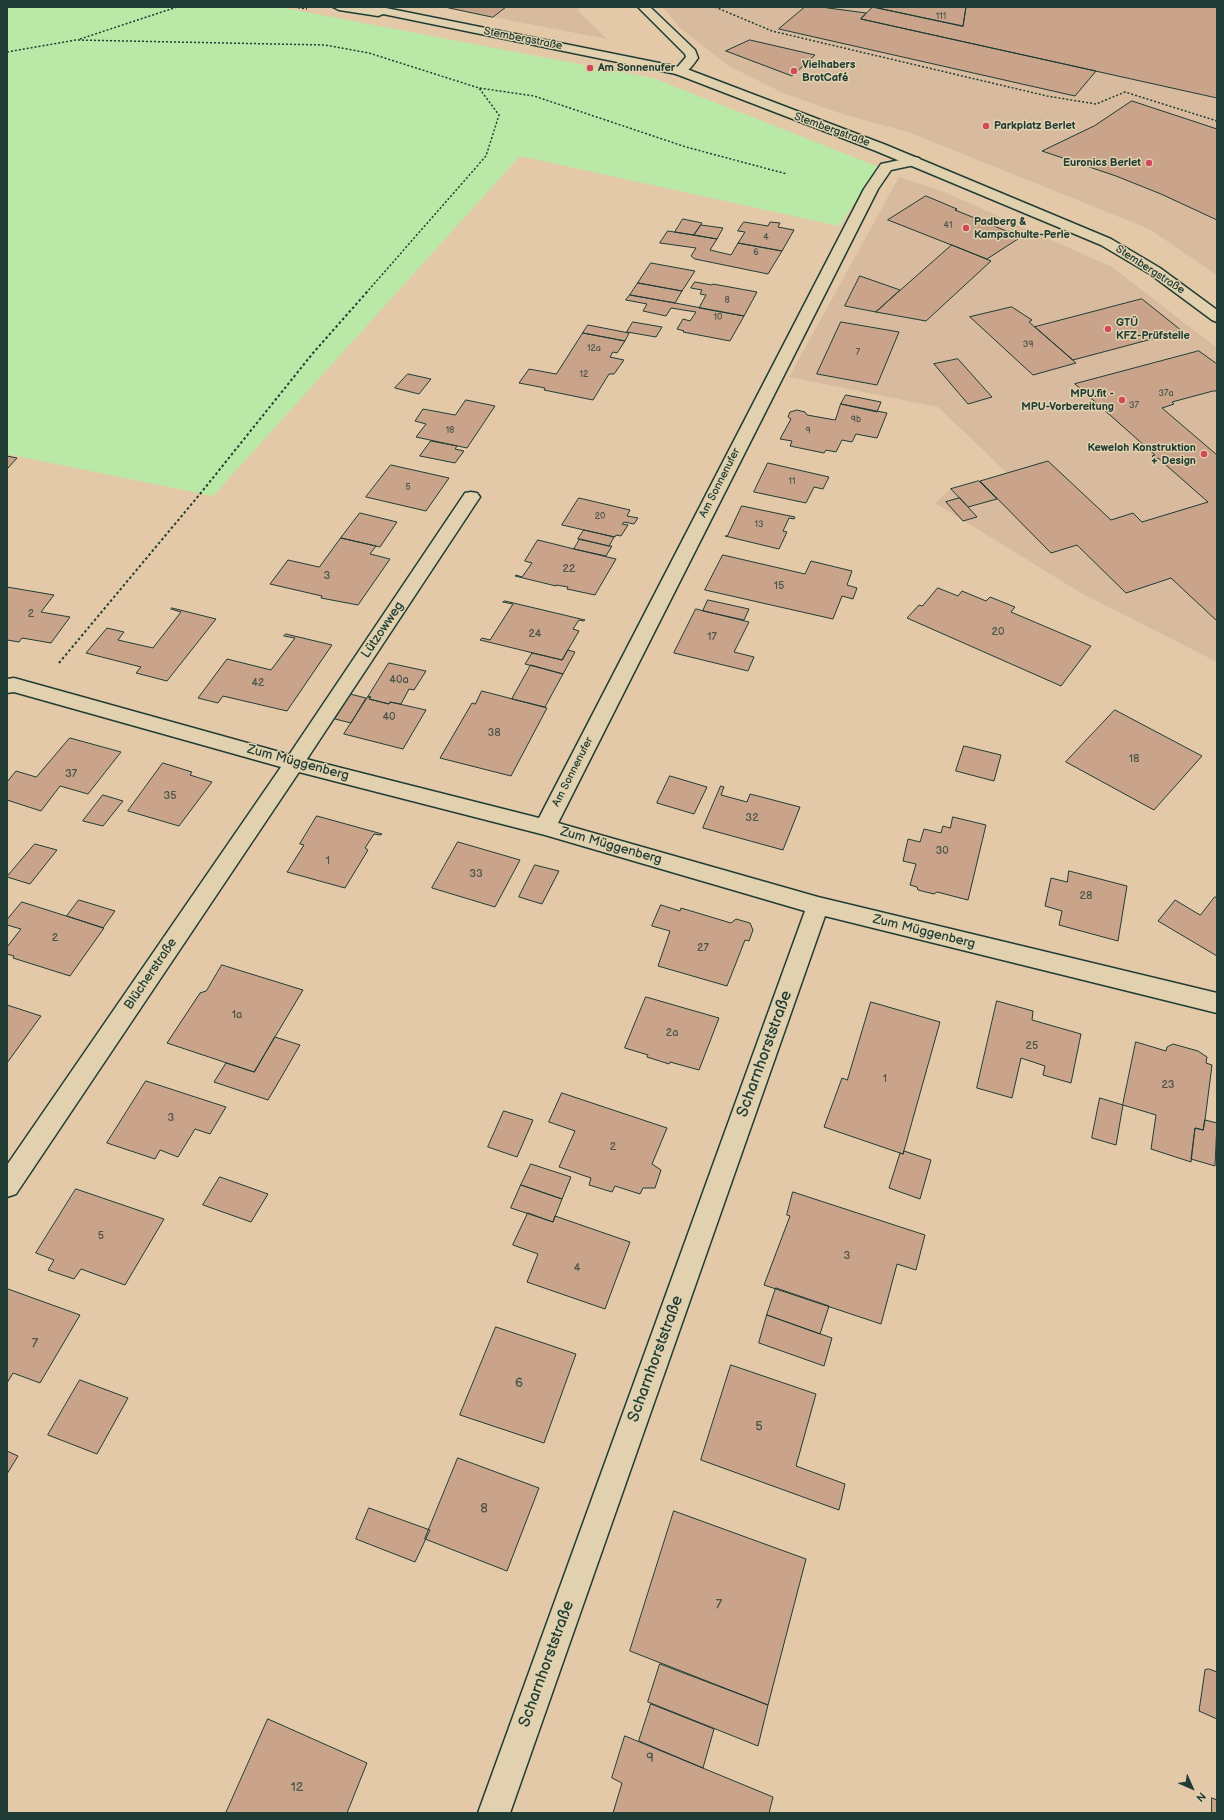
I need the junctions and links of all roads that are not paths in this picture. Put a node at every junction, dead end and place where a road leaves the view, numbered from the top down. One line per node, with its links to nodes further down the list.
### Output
1 (339, 7): 4 (street, Stembergstraße)
2 (364, 7): 4 (street, Stembergstraße)
3 (644, 7): 5 (street)
4 (418, 19): 5 (street, Stembergstraße)
5 (680, 71): 6 (street, Stembergstraße)
6 (914, 161): 7 (street, Stembergstraße); 11 (street, Am Sonnenufer)
7 (1217, 317)
8 (472, 497): 10 (street, Lützowweg)
9 (7, 686): 10 (street, Zum Müggenberg)
10 (294, 762): 11 (street, Zum Müggenberg); 14 (street, Blücherstraße)
11 (545, 827): 12 (street, Zum Müggenberg)
12 (818, 906): 13 (street, Zum Müggenberg); 15 (street, Scharnhorststraße)
13 (1217, 1003)
14 (7, 1186)
15 (494, 1813)

